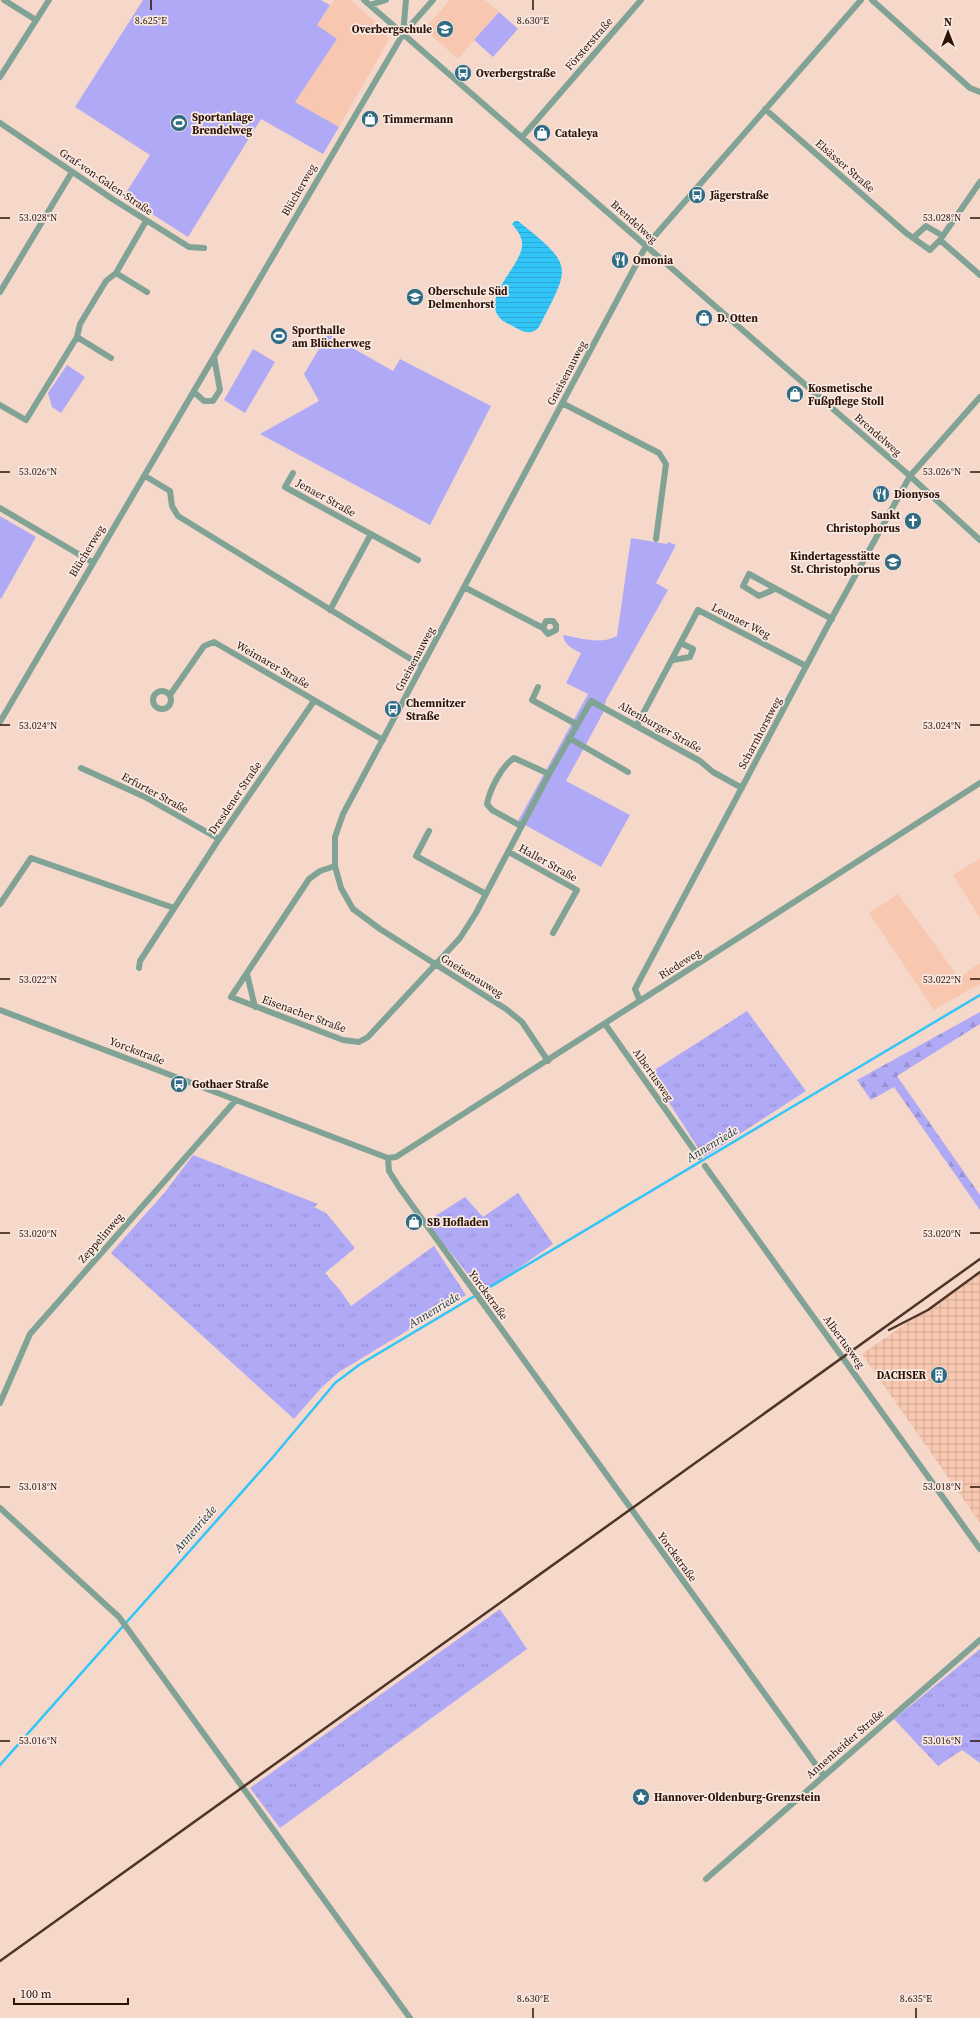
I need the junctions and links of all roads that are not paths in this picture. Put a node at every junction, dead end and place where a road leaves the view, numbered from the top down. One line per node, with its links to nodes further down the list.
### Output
1 (4, 0): 11 (street)
2 (49, 0): 11 (street)
3 (364, 0): 10 (street, Brendelweg)
4 (386, 0): 10 (street)
5 (406, 0): 12 (street)
6 (433, 0): 12 (street)
7 (641, 0): 17 (street, Försterstraße)
8 (860, 0): 15 (street)
9 (872, 0): 14 (street)
10 (370, 6): 12 (street, Brendelweg)
11 (36, 20): 13 (street)
12 (402, 34): 17 (street, Brendelweg); 30 (street, Blücherweg)
13 (0, 77)
14 (980, 92)
15 (765, 109): 21 (street, Elsässer Straße); 23 (street)
16 (0, 123): 18 (street, Graf-von-Galen-Straße)
17 (522, 137): 23 (street, Brendelweg)
18 (72, 172): 20 (street, Graf-von-Galen-Straße); 27 (street)
19 (980, 182): 22 (street)
20 (146, 221): 24 (street, Graf-von-Galen-Straße); 25 (street)
21 (913, 238): 22 (street); 22 (street, Elsässer Straße)
22 (942, 238): 26 (street)
23 (646, 246): 34 (street, Gneisenauweg); 38 (street, Brendelweg)
24 (204, 248)
25 (116, 273): 28 (street); 29 (street)
26 (980, 275)
27 (0, 292)
28 (147, 292)
29 (77, 337): 31 (street); 35 (street)
30 (214, 357): 32 (street, Blücherweg); 32 (street)
31 (111, 358)
32 (194, 392): 37 (street, Blücherweg)
33 (980, 397): 38 (street, Scharnhorstweg)
34 (562, 403): 41 (street); 45 (street, Gneisenauweg)
35 (0, 405)
36 (293, 473): 40 (street, Jenaer Straße)
37 (145, 476): 44 (street, Blücherweg); 47 (street)
38 (910, 476): 42 (street, Brendelweg); 48 (street, Scharnhorstweg)
39 (0, 508): 44 (street)
40 (371, 534): 43 (street, Jenaer Straße); 47 (street)
41 (656, 539)
42 (980, 540)
43 (418, 560)
44 (92, 562): 57 (street, Blücherweg)
45 (464, 587): 49 (street); 52 (street, Gneisenauweg)
46 (775, 589): 46 (street); 48 (street)
47 (330, 610): 52 (street)
48 (832, 619): 53 (street, Scharnhorstweg)
49 (543, 628)
50 (681, 643): 51 (street, Leunaer Weg); 51 (street); 53 (street, Leunaer Weg)
51 (673, 660): 59 (street, Leunaer Weg)
52 (422, 666): 61 (street, Gneisenauweg)
53 (806, 666): 66 (street, Scharnhorstweg)
54 (538, 687): 58 (street)
55 (170, 695): 56 (street, Weimarer Straße)
56 (314, 701): 61 (street, Weimarer Straße); 69 (street, Dresdener Straße)
57 (0, 722)
58 (576, 724): 59 (street, Altenburger Straße); 60 (street, Altenburger Straße)
59 (637, 725): 66 (street, Altenburger Straße)
60 (569, 738): 63 (street); 64 (street, Altenburger Straße)
61 (383, 740): 71 (street, Gneisenauweg)
62 (81, 768): 69 (street, Erfurter Straße)
63 (628, 772)
64 (549, 774): 67 (street, Altenburger Straße); 67 (street)
65 (980, 783): 79 (street, Riedeweg)
66 (742, 788): 79 (street, Scharnhorstweg)
67 (521, 826): 70 (street, Altenburger Straße)
68 (429, 831): 72 (street)
69 (219, 839): 74 (street, Dresdener Straße)
70 (509, 852): 72 (street, Altenburger Straße); 75 (street, Haller Straße)
71 (335, 866): 76 (street, Gneisenauweg); 78 (street)
72 (486, 894): 76 (street, Altenburger Straße)
73 (0, 904): 74 (street)
74 (174, 908): 77 (street, Dresdener Straße)
75 (553, 933)
76 (435, 964): 80 (street, Eisenacher Straße); 83 (street, Gneisenauweg)
77 (140, 968)
78 (247, 974): 80 (street); 80 (street, Eisenacher Straße)
79 (640, 1001): 82 (street, Riedeweg)
80 (255, 1007)
81 (0, 1010): 84 (street, Yorckstraße)
82 (605, 1024): 83 (street, Riedeweg); 85 (street, Albertusweg)
83 (548, 1061): 86 (street, Riedeweg)
84 (236, 1100): 86 (street, Yorckstraße); 88 (street, Zeppelinweg)
85 (699, 1157)
86 (388, 1158): 92 (street, Yorckstraße)
87 (706, 1166): 90 (street, Albertusweg)
88 (0, 1403)
89 (0, 1508): 94 (street)
90 (980, 1549)
91 (980, 1640): 92 (street, Annenheider Straße)
92 (824, 1776): 93 (street, Annenheider Straße)
93 (706, 1879)
94 (410, 2018)

